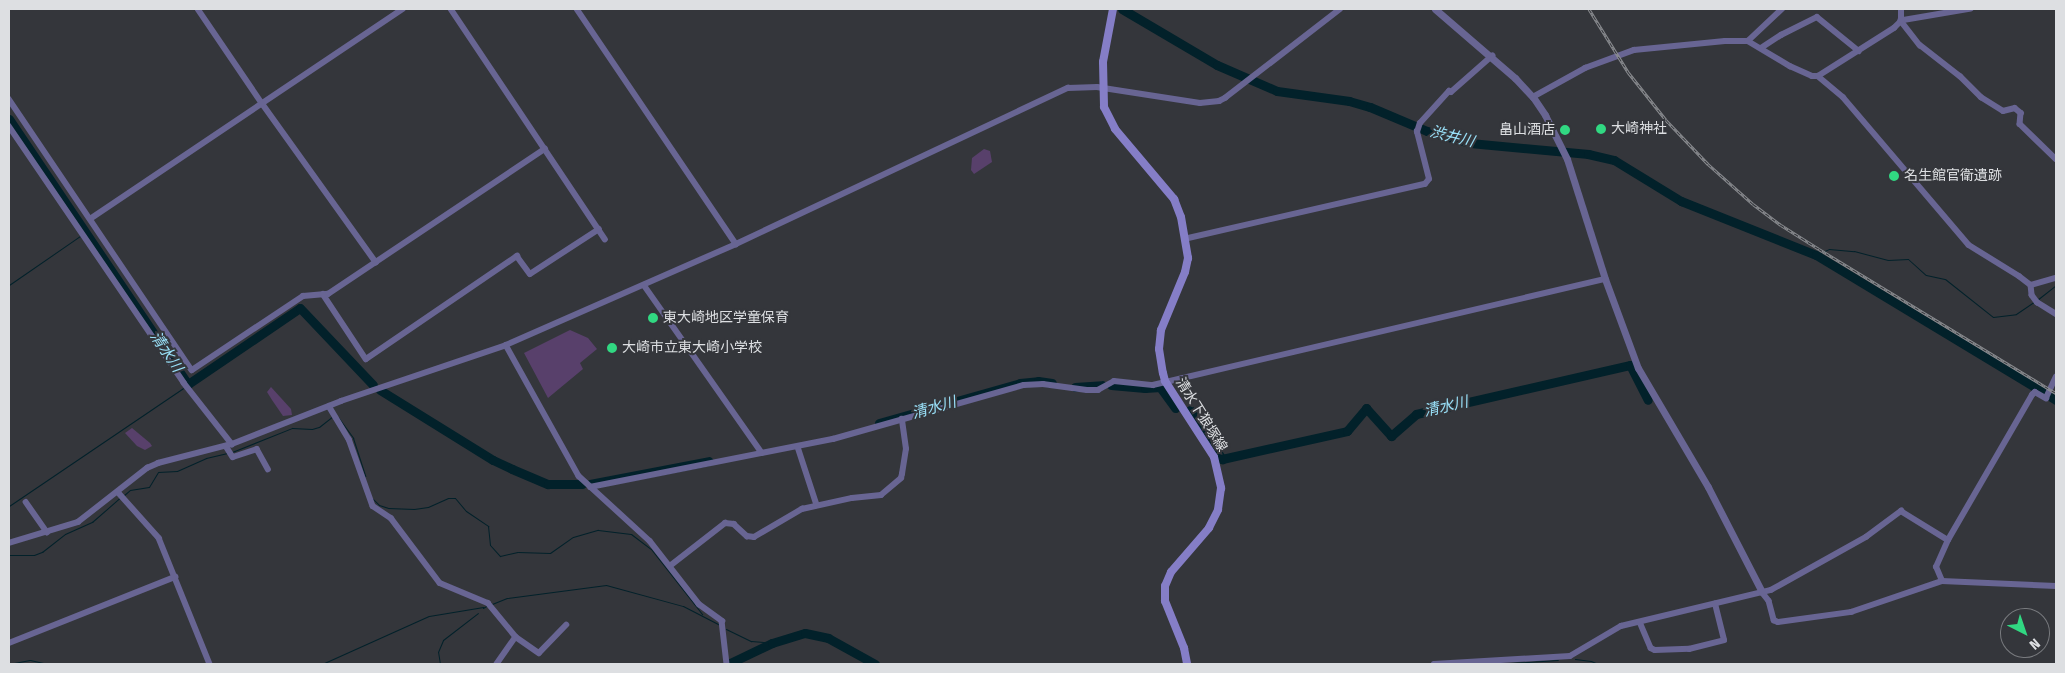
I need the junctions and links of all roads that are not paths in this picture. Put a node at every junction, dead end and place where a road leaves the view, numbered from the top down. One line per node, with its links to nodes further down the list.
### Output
1 (198, 9): 20 (street)
2 (403, 9): 20 (street)
3 (451, 9): 22 (street)
4 (577, 9): 28 (street)
5 (1113, 9): 17 (main road, 清水下狼塚線)
6 (1340, 9): 17 (street)
7 (1435, 9): 15 (street)
8 (1782, 9): 12 (street)
9 (1901, 9): 11 (street)
10 (1971, 9): 11 (street)
11 (1901, 21): 14 (street); 23 (street)
12 (1748, 41): 13 (street); 18 (street)
13 (1761, 48): 14 (street); 16 (street)
14 (1859, 51): 16 (street)
15 (1492, 56): 18 (street); 27 (street)
16 (1818, 76): 33 (street)
17 (1102, 88): 27 (main road, 清水下狼塚線); 28 (street)
18 (1533, 97): 31 (street)
19 (9, 99): 24 (street)
20 (262, 104): 24 (street); 29 (street)
21 (9, 126): 42 (street)
22 (544, 148): 25 (street); 29 (street)
23 (2056, 159)
24 (90, 218): 34 (street)
25 (598, 229): 26 (street); 34 (street)
26 (605, 239)
27 (1184, 240): 38 (main road, 清水下狼塚線)
28 (736, 244): 32 (street)
29 (376, 262): 34 (street)
30 (2056, 278): 33 (street)
31 (1605, 279): 38 (street); 56 (street)
32 (644, 284): 36 (street); 43 (street)
33 (2031, 285): 35 (street)
34 (323, 294)
35 (2056, 314)
36 (506, 345): 39 (street); 45 (street)
37 (2056, 377): 50 (street)
38 (1165, 381): 40 (street); 65 (main road, 清水下狼塚線)
39 (329, 406): 42 (street); 60 (street)
40 (902, 419): 41 (street); 48 (street)
41 (798, 447): 43 (street); 48 (street)
42 (230, 448): 44 (street); 46 (street)
43 (762, 453): 45 (street)
44 (268, 469)
45 (590, 487): 52 (street)
46 (121, 495): 49 (street); 53 (street)
47 (26, 502): 49 (street)
48 (818, 505): 52 (street)
49 (47, 532): 51 (street)
50 (1948, 540): 54 (street); 56 (street)
51 (9, 543)
52 (670, 566): 64 (street)
53 (175, 576): 61 (street); 62 (street)
54 (1942, 581): 55 (street); 56 (street)
55 (2056, 586)
56 (1762, 592): 57 (street)
57 (1715, 604): 58 (street); 58 (street)
58 (1640, 622): 66 (street)
59 (566, 625): 60 (street)
60 (516, 636): 63 (street)
61 (9, 643)
62 (210, 664)
63 (497, 664)
64 (727, 664)
65 (1187, 664)
66 (1434, 664)

